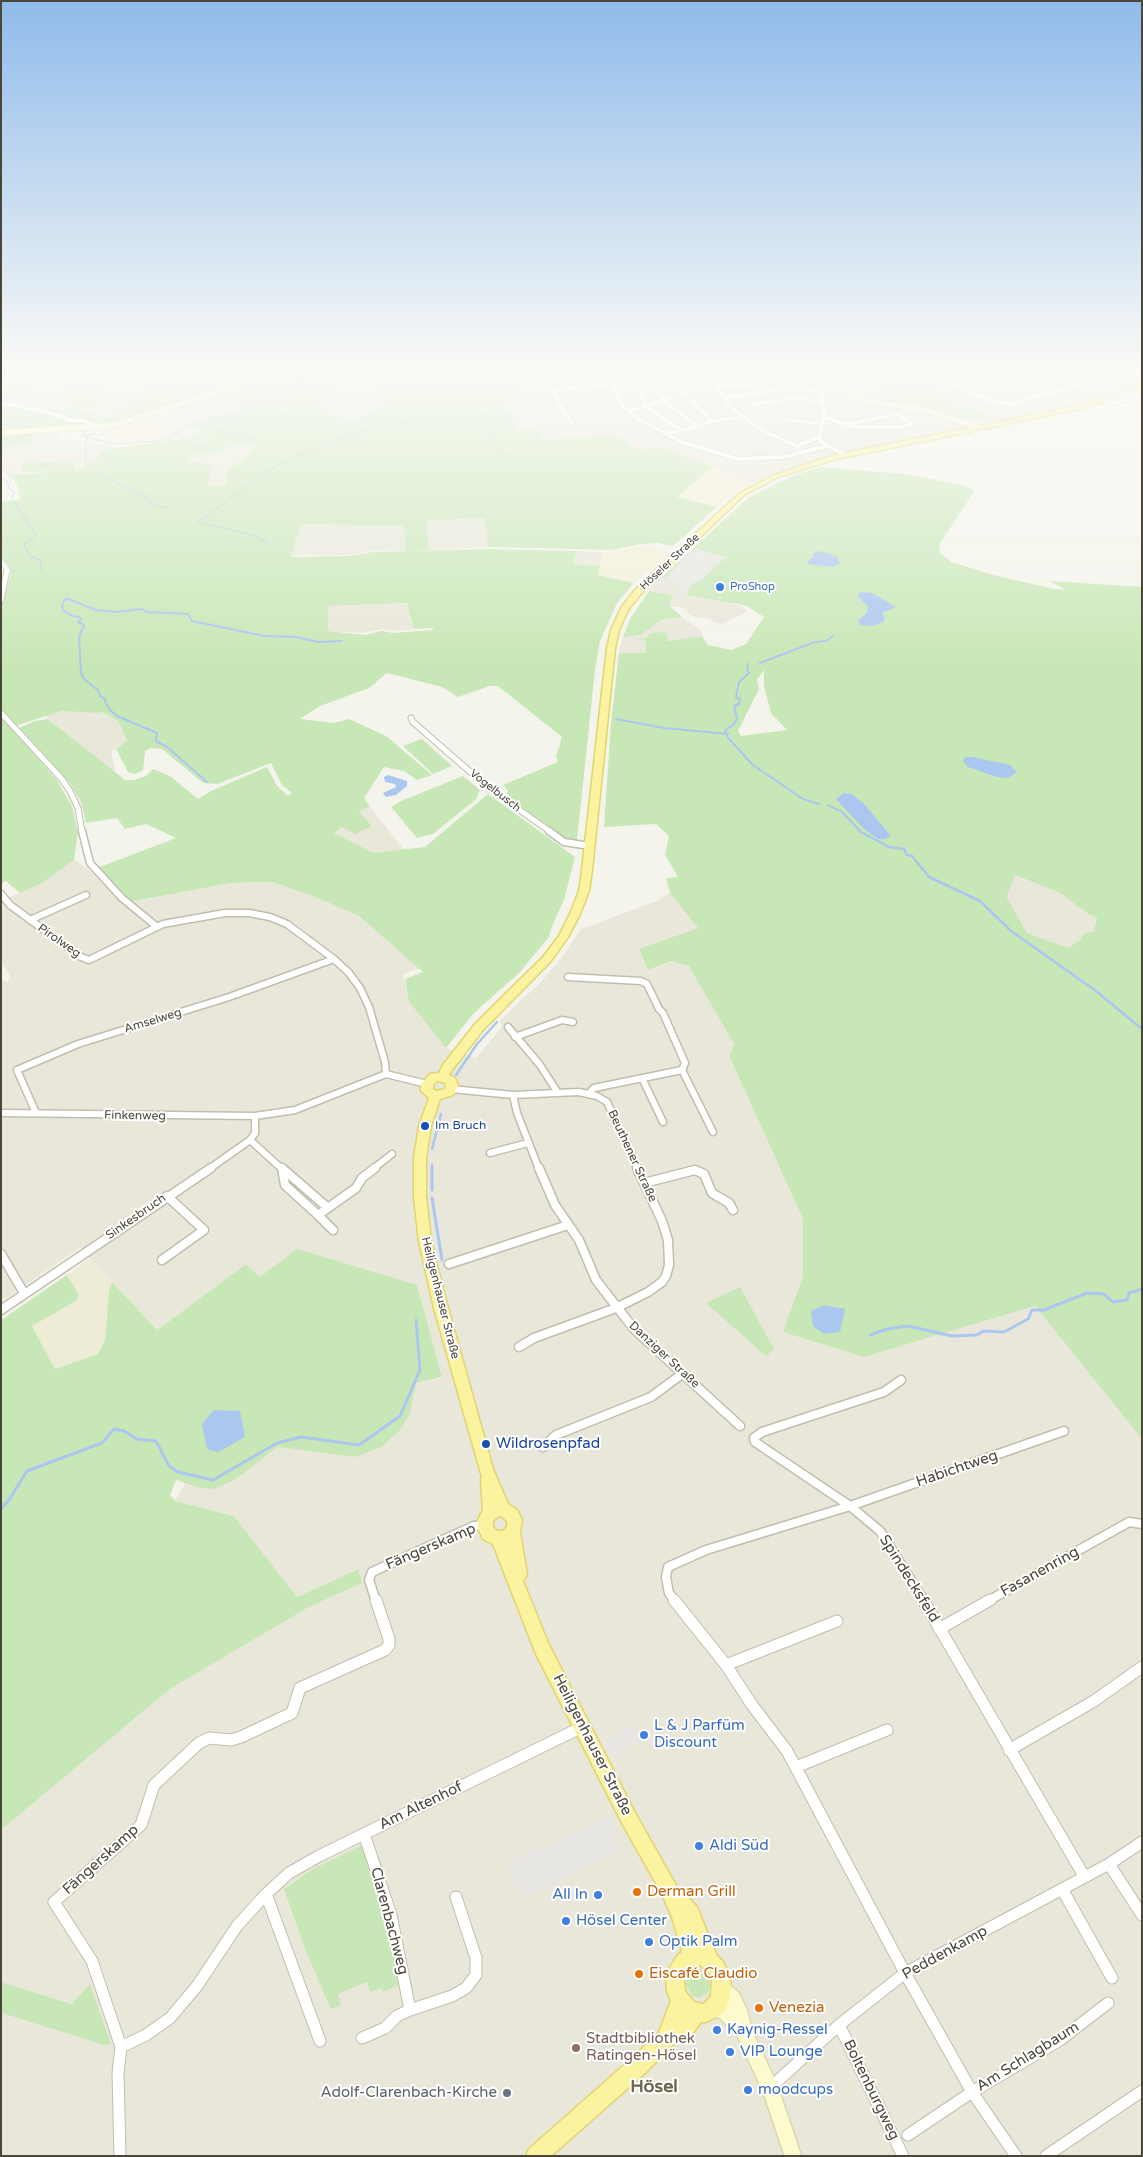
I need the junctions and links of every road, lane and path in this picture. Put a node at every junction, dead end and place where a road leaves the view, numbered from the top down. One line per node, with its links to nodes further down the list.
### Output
1 (803, 468): 6 (main road, Höseler Straße)
2 (1, 561): 3 (street)
3 (1, 600)
4 (1, 713): 10 (street)
5 (411, 718): 6 (street, Vogelbusch)
6 (590, 846): 18 (main road)
7 (1, 894): 9 (street, Pirolweg)
8 (86, 895): 9 (street, Pirolweg)
9 (30, 920): 10 (street, Pirolweg)
10 (156, 926): 11 (street)
11 (334, 959): 17 (street); 27 (street, Amselweg)
12 (568, 977): 16 (street)
13 (572, 1022): 15 (street)
14 (508, 1027): 15 (street)
15 (515, 1036): 23 (street)
16 (682, 1070): 19 (street); 30 (street)
17 (386, 1074): 20 (street); 28 (street, Finkenweg)
18 (443, 1077): 20 (main road); 21 (main road)
19 (642, 1078): 22 (street); 29 (street)
20 (426, 1084): 24 (main road)
21 (451, 1089): 24 (main road); 25 (street)
22 (589, 1092): 23 (street); 36 (street, Beuthener Straße)
23 (558, 1094): 25 (street)
24 (435, 1096): 56 (main road, Heiligenhauser Straße)
25 (513, 1096): 32 (street, Danziger Straße)
26 (1, 1113): 27 (street, Finkenweg)
27 (36, 1113): 28 (street, Finkenweg)
28 (256, 1116): 31 (street)
29 (663, 1122)
30 (713, 1132)
31 (250, 1140): 35 (street); 37 (street, Sinkesbruch)
32 (528, 1143): 34 (street); 41 (street, Danziger Straße)
33 (392, 1154): 38 (street)
34 (490, 1154)
35 (282, 1168): 38 (street); 40 (street)
36 (644, 1183): 39 (street); 47 (street, Beuthener Straße)
37 (167, 1196): 44 (street); 46 (street, Sinkesbruch)
38 (328, 1208): 40 (street)
39 (733, 1210)
40 (318, 1215): 42 (street)
41 (568, 1225): 45 (street); 47 (street, Danziger Straße)
42 (333, 1230)
43 (1, 1254): 46 (street)
44 (162, 1260)
45 (449, 1264)
46 (24, 1293): 48 (street, Sinkesbruch)
47 (616, 1308): 49 (street, Beuthener Straße); 50 (street, Danziger Straße)
48 (1, 1310)
49 (519, 1347)
50 (682, 1374): 52 (street, Danziger Straße); 54 (street)
51 (901, 1380): 55 (street)
52 (740, 1426)
53 (1064, 1431): 55 (street, Habichtweg)
54 (543, 1447)
55 (850, 1506): 62 (street, Spindecksfeld); 63 (street)
56 (493, 1516): 58 (main road); 59 (main road); 90 (street, Fängerskamp)
57 (1142, 1524): 62 (street, Fasanenring)
58 (513, 1532): 59 (main road); 60 (main road, Heiligenhauser Straße)
59 (498, 1539): 60 (main road, Heiligenhauser Straße)
60 (524, 1599): 65 (main road, Heiligenhauser Straße)
61 (837, 1621): 63 (street)
62 (939, 1629): 67 (street, Spindecksfeld)
63 (726, 1665): 68 (street)
64 (1142, 1667): 67 (street)
65 (583, 1727): 69 (street, Am Altenhof); 77 (main road, Heiligenhauser Straße)
66 (887, 1730): 68 (street)
67 (1009, 1750): 72 (street, Spindecksfeld)
68 (796, 1767): 78 (street)
69 (364, 1834): 74 (street, Am Altenhof); 83 (street, Clarenbachweg)
70 (1142, 1842): 71 (street, Peddenkamp)
71 (1109, 1864): 72 (street, Peddenkamp); 76 (street)
72 (1084, 1876): 73 (street, Peddenkamp)
73 (1062, 1889): 78 (street, Peddenkamp); 79 (street)
74 (266, 1894): 89 (street); 90 (street, Am Altenhof)
75 (456, 1897): 83 (street)
76 (1142, 1915)
77 (701, 1958): 80 (main road); 81 (main road)
78 (905, 1973): 85 (street, Peddenkamp); 93 (street, Am Schlagbaum)
79 (1112, 1978)
80 (722, 1989): 84 (main road); 86 (main road)
81 (680, 2001): 84 (main road); 88 (main road)
82 (1108, 2003): 93 (street, Am Schlagbaum)
83 (410, 2010): 87 (street)
84 (705, 2011): 86 (main road); 88 (main road)
85 (839, 2025): 91 (street, Peddenkamp); 98 (street, Boltenburgweg)
86 (745, 2034): 91 (main road)
87 (362, 2038)
88 (666, 2038): 96 (main road)
89 (320, 2041)
90 (121, 2047): 95 (street)
91 (770, 2088): 97 (main road)
92 (1142, 2091): 100 (street)
93 (972, 2092): 94 (street, Am Schlagbaum); 99 (street, Am Schlagbaum)
94 (908, 2135)
95 (120, 2156)
96 (536, 2156)
97 (793, 2156)
98 (903, 2156)
99 (1016, 2156)
100 (1046, 2156)

